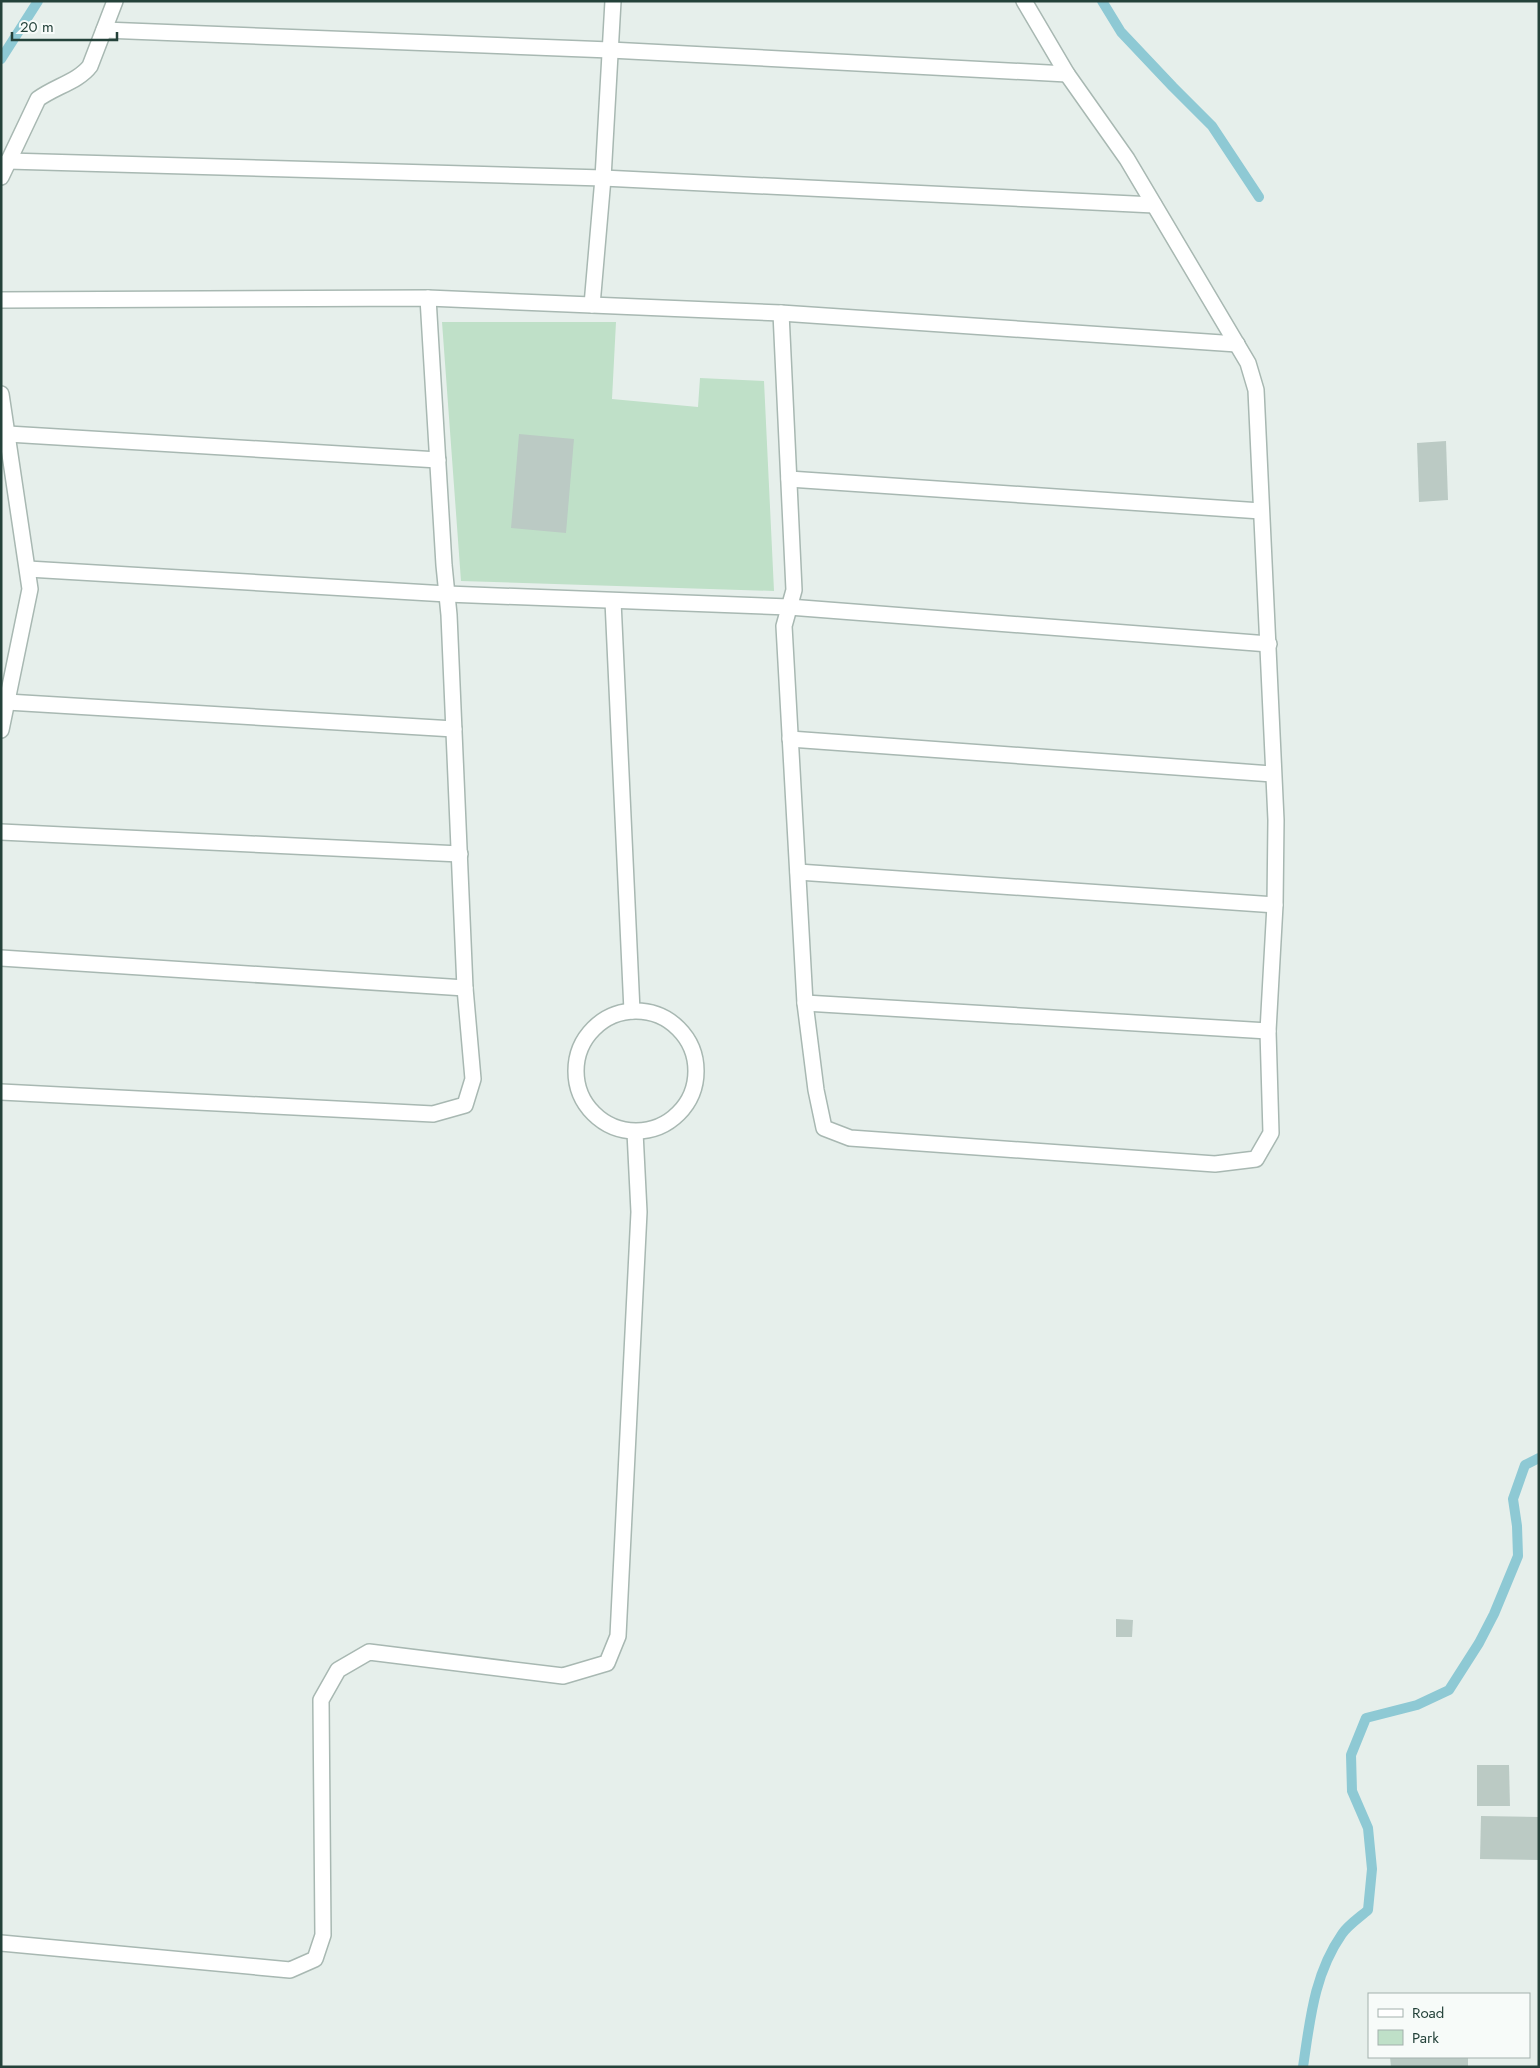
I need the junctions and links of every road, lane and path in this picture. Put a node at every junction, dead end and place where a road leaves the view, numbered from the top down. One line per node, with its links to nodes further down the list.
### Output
1 (115, 1): 4 (street)
2 (613, 1): 5 (street)
3 (1024, 1): 6 (street)
4 (104, 30): 5 (street); 7 (street)
5 (610, 50): 6 (street); 9 (street)
6 (1067, 74): 10 (street)
7 (8, 161): 8 (street); 9 (street)
8 (1, 177)
9 (604, 178): 10 (street); 13 (street)
10 (1154, 205): 15 (street)
11 (428, 298): 12 (street); 13 (street); 18 (street)
12 (1, 300)
13 (592, 305): 14 (street)
14 (781, 313): 15 (street); 19 (street)
15 (1237, 344): 20 (street)
16 (1, 394): 17 (street)
17 (8, 434): 18 (street); 21 (street)
18 (438, 460): 22 (street)
19 (788, 479): 20 (street); 24 (street)
20 (1261, 511): 25 (street)
21 (28, 569): 22 (street); 26 (street)
22 (447, 594): 23 (street); 27 (street)
23 (613, 601): 24 (street); 38 (street)
24 (788, 607): 25 (street); 29 (street)
25 (1269, 644): 30 (street)
26 (7, 702): 27 (street); 28 (street)
27 (454, 729): 32 (street)
28 (1, 730)
29 (790, 739): 30 (street); 33 (street)
30 (1273, 774): 34 (street)
31 (1, 832): 32 (street)
32 (460, 854): 36 (street)
33 (798, 872): 34 (street); 37 (street)
34 (1275, 905): 39 (street)
35 (1, 958): 36 (street)
36 (466, 988): 40 (street)
37 (805, 1003): 39 (street); 39 (street)
38 (632, 1011): 41 (street); 41 (street)
39 (1268, 1031)
40 (1, 1092)
41 (635, 1132): 42 (street)
42 (1, 1943)

